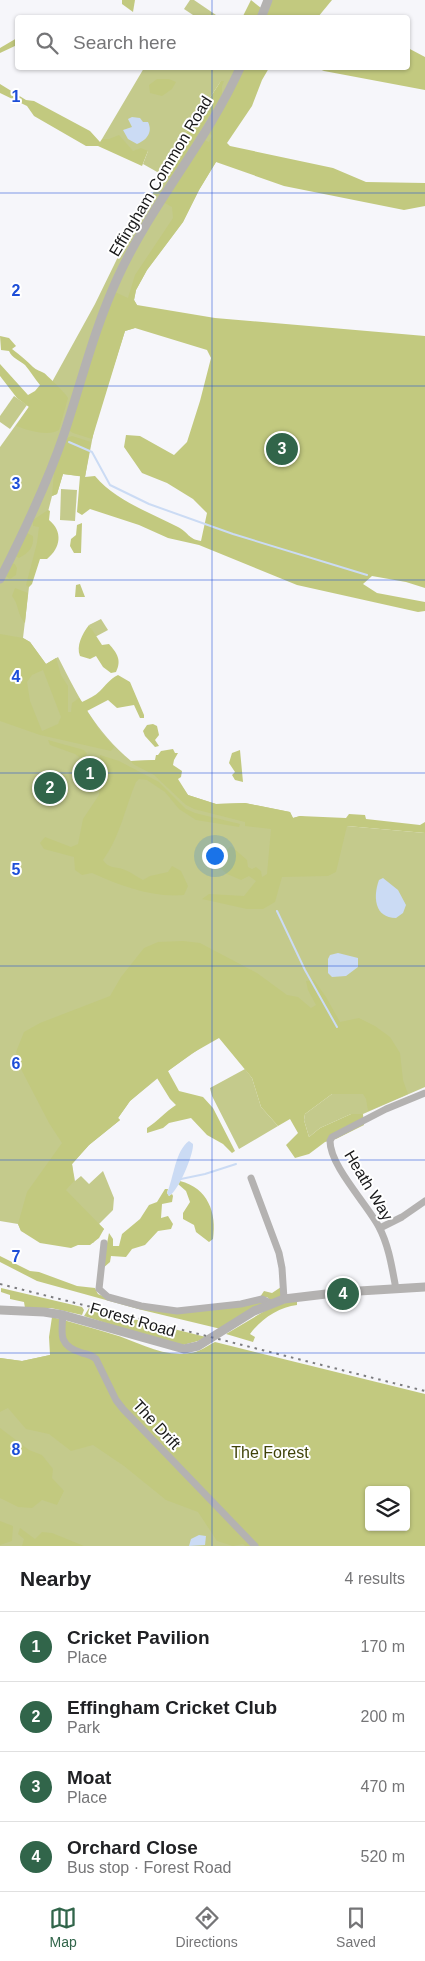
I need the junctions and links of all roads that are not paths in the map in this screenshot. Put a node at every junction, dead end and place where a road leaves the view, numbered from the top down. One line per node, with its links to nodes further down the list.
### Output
1 (268, 0): 2 (street)
2 (262, 15)
3 (239, 70): 4 (street, Effingham Common Road)
4 (0, 579)
5 (425, 1093): 8 (street, Heath Way)
6 (250, 1178): 12 (street)
7 (425, 1200): 8 (street)
8 (380, 1228): 11 (street, Heath Way)
9 (104, 1243): 13 (street)
10 (425, 1287): 11 (street, Forest Road)
11 (396, 1289): 12 (street, Forest Road)
12 (284, 1299): 13 (street, Forest Road)
13 (270, 1303): 15 (street, Forest Road)
14 (0, 1310): 15 (street, Forest Road)
15 (62, 1314): 16 (street, The Drift)
16 (255, 1546)

